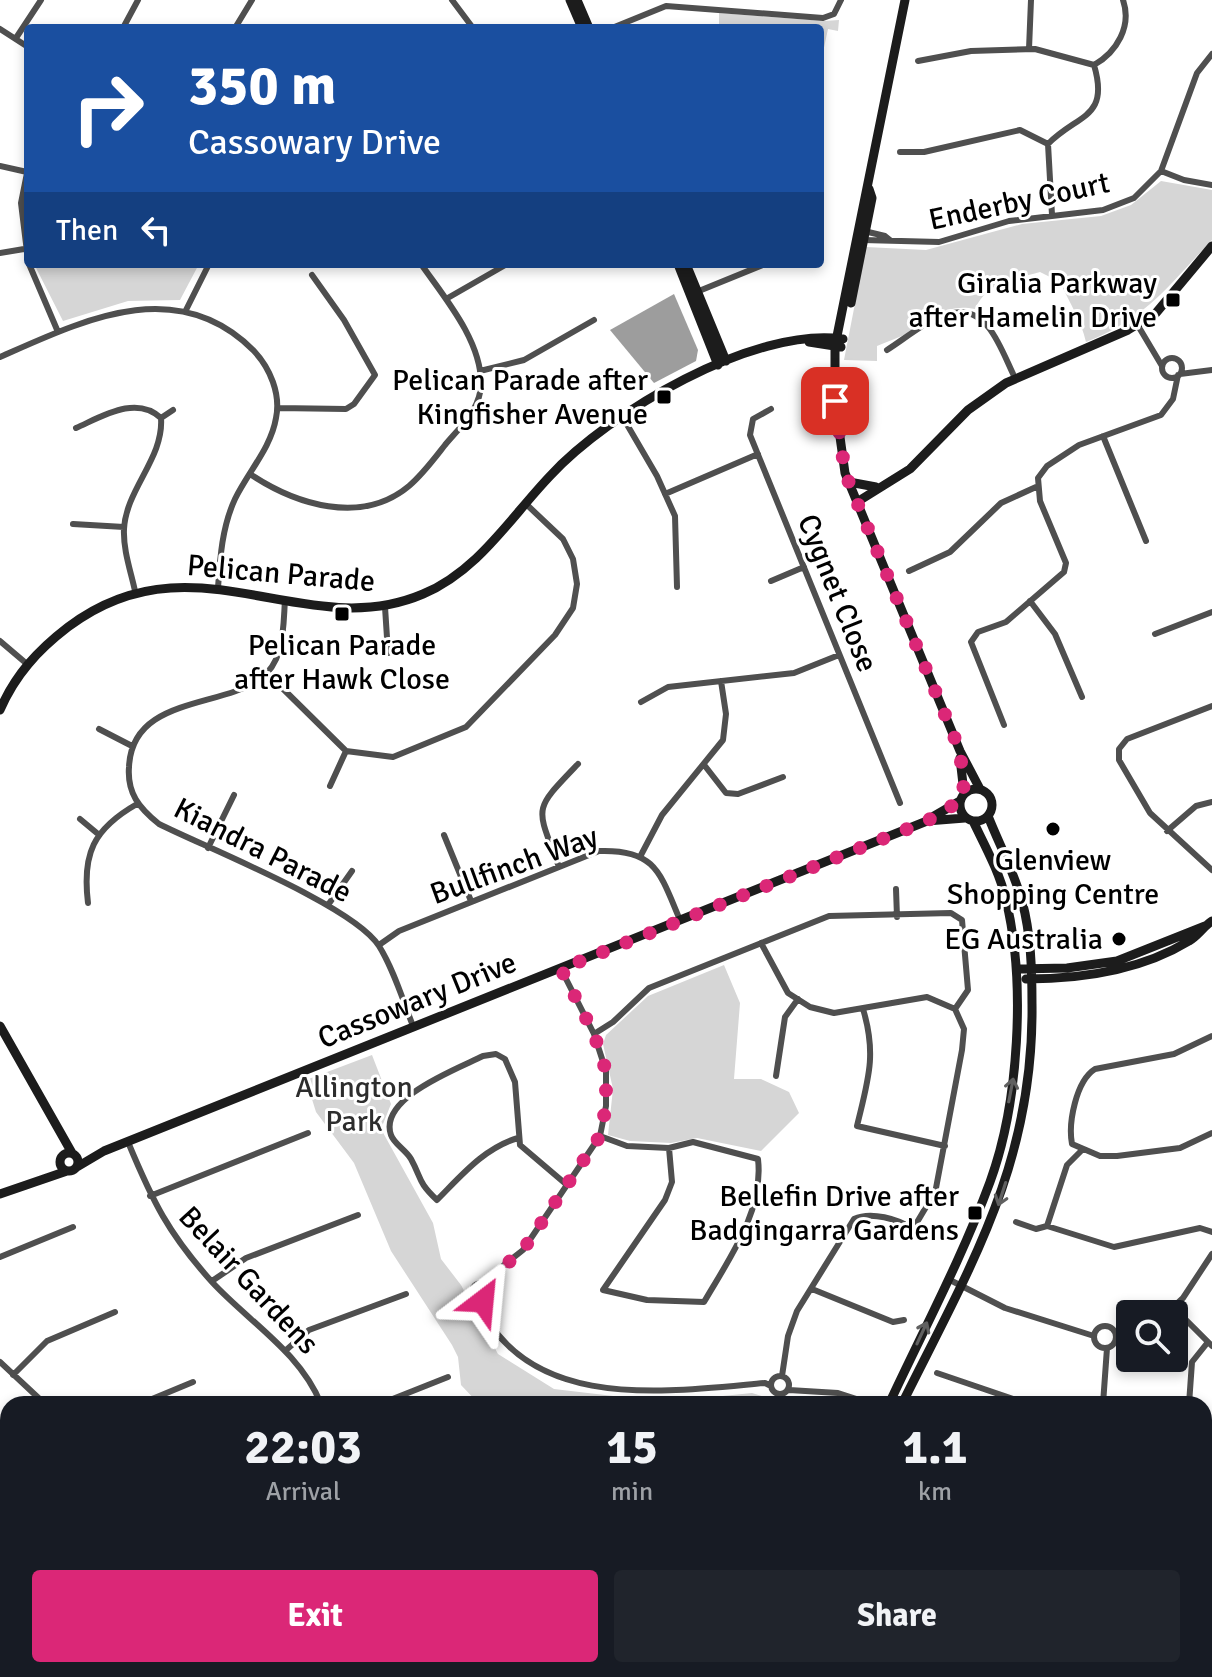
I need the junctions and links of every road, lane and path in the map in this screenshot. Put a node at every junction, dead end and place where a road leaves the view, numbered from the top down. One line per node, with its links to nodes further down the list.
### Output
1 (41, 0): 12 (street)
2 (138, 0): 13 (street)
3 (252, 0): 14 (street)
4 (452, 0): 15 (street)
5 (570, 0): 16 (street)
6 (577, 0): 17 (street)
7 (841, 0): 11 (street)
8 (1031, 0): 23 (street)
9 (1123, 0): 26 (street)
10 (904, 1): 35 (street)
11 (665, 3): 18 (street)
12 (25, 24)
13 (125, 24)
14 (237, 24)
15 (470, 24)
16 (580, 24)
17 (587, 24)
18 (620, 24)
19 (24, 26): 21 (street)
20 (0, 29): 21 (street)
21 (16, 38): 22 (street)
22 (24, 44)
23 (1029, 49): 25 (street); 26 (street)
24 (1212, 54): 31 (street, Enderby Court)
25 (918, 61)
26 (1094, 65): 27 (street)
27 (1048, 144): 28 (street); 34 (street)
28 (900, 152)
29 (0, 166): 30 (street)
30 (24, 170)
31 (1161, 171): 32 (street); 34 (street, Enderby Court)
32 (1212, 185)
33 (24, 186): 37 (street)
34 (1052, 215): 35 (street, Enderby Court)
35 (862, 235): 53 (street)
36 (1212, 246): 51 (street)
37 (24, 249): 38 (street)
38 (0, 253)
39 (31, 268): 52 (street)
40 (207, 268): 49 (street)
41 (424, 268): 48 (street)
42 (500, 268): 48 (street)
43 (680, 268): 47 (street)
44 (687, 268): 47 (street)
45 (755, 268): 47 (street)
46 (312, 275): 68 (street)
47 (694, 293): 59 (street)
48 (446, 299): 62 (street)
49 (185, 312): 52 (street); 68 (street)
50 (594, 320): 62 (street)
51 (1137, 324): 55 (street); 66 (street)
52 (58, 332): 56 (street)
53 (839, 343): 59 (street, Pelican Parade); 77 (street)
54 (887, 350): 66 (street)
55 (1156, 350): 57 (street); 60 (street)
56 (0, 357)
57 (1169, 359): 58 (street); 60 (street)
58 (1179, 361): 63 (street); 64 (street)
59 (722, 363): 71 (street, Pelican Parade)
60 (1163, 366): 65 (street)
61 (1212, 370): 63 (street)
62 (480, 371): 76 (street)
63 (1196, 371): 64 (street)
64 (1179, 375): 65 (street); 67 (street)
65 (1169, 377): 67 (street)
66 (1015, 378): 78 (street)
67 (1174, 392): 74 (street)
68 (278, 408): 76 (street)
69 (771, 409): 75 (street, Cygnet Close)
70 (173, 410): 72 (street)
71 (621, 416): 80 (street); 82 (street, Pelican Parade)
72 (161, 418): 73 (street); 84 (street)
73 (76, 428)
74 (1103, 436): 79 (street); 85 (street)
75 (758, 454): 80 (street); 86 (street, Cygnet Close)
76 (250, 474): 90 (street)
77 (849, 482): 78 (street); 81 (street)
78 (876, 487): 81 (street)
79 (1036, 487): 87 (street); 93 (street)
80 (665, 494): 89 (street)
81 (857, 502): 111 (street)
82 (525, 503): 94 (street, Pelican Parade); 110 (street)
83 (73, 524): 84 (street)
84 (124, 527): 91 (street)
85 (1146, 541)
86 (804, 567): 88 (street); 99 (street, Cygnet Close)
87 (909, 571)
88 (771, 581)
89 (677, 587)
90 (218, 588): 91 (street, Pelican Parade); 92 (street, Pelican Parade)
91 (135, 591): 100 (street, Pelican Parade)
92 (285, 600): 94 (street, Pelican Parade); 101 (street)
93 (1030, 601): 103 (street); 107 (street)
94 (385, 607): 98 (street)
95 (1212, 612): 96 (street)
96 (1155, 634)
97 (0, 641): 100 (street)
98 (388, 653)
99 (839, 655): 102 (street); 120 (street, Cygnet Close)
100 (27, 664): 106 (street, Pelican Parade)
101 (266, 672): 109 (street); 110 (street)
102 (721, 681): 104 (street); 113 (street)
103 (1082, 697)
104 (641, 702)
105 (1212, 706): 126 (street)
106 (0, 710)
107 (1004, 725)
108 (99, 729): 109 (street)
109 (132, 746): 121 (street, Kiandra Parade)
110 (346, 751): 115 (street)
111 (960, 751): 116 (street); 118 (street)
112 (578, 764): 131 (street)
113 (705, 766): 114 (street); 130 (street)
114 (783, 777)
115 (330, 786)
116 (980, 789): 118 (street); 122 (street)
117 (234, 795): 129 (street)
118 (962, 797): 124 (street); 125 (street, Cassowary Drive)
119 (1212, 802): 126 (street)
120 (900, 803)
121 (137, 804): 127 (street); 129 (street, Kiandra Parade)
122 (988, 816): 124 (street); 145 (street)
123 (80, 819): 127 (street)
124 (969, 820): 125 (street, Cassowary Drive); 144 (street)
125 (927, 821): 139 (street, Cassowary Drive)
126 (1167, 831): 132 (street)
127 (98, 834): 136 (street)
128 (444, 835): 135 (street)
129 (208, 848): 137 (street, Kiandra Parade)
130 (641, 855): 131 (street, Bullfinch Way); 139 (street, Bullfinch Way)
131 (559, 867): 135 (street, Bullfinch Way)
132 (1212, 870)
133 (352, 871): 137 (street)
134 (896, 889): 138 (street)
135 (471, 901): 142 (street, Bullfinch Way)
136 (88, 903)
137 (328, 905): 142 (street, Kiandra Parade)
138 (897, 917): 141 (street); 148 (street)
139 (680, 920): 143 (street, Cassowary Drive)
140 (1208, 924): 145 (street)
141 (761, 943): 146 (street); 151 (street)
142 (379, 945): 150 (street, Kiandra Parade)
143 (561, 969): 150 (street, Cassowary Drive); 151 (street)
144 (1016, 974): 145 (street); 180 (street, one-way to 144)
145 (1032, 974): 183 (street, one-way to 183)
146 (798, 999): 147 (street); 153 (street)
147 (863, 1009): 148 (street); 160 (street)
148 (955, 1009): 160 (street)
149 (0, 1026): 154 (street)
150 (413, 1026): 159 (street, Cassowary Drive)
151 (594, 1034): 157 (street)
152 (1212, 1036): 163 (street)
153 (776, 1076)
154 (57, 1131): 164 (street); 165 (street)
155 (308, 1133): 171 (street)
156 (1212, 1133): 163 (street)
157 (600, 1136): 161 (street); 168 (street)
158 (518, 1138): 158 (street); 168 (street)
159 (128, 1142): 162 (street, Cassowary Drive); 171 (street, Belair Gardens)
160 (945, 1146): 169 (street)
161 (669, 1148): 161 (street)
162 (104, 1151): 164 (street, Cassowary Drive); 166 (street, Cassowary Drive)
163 (1081, 1151): 175 (street)
164 (74, 1154): 165 (street, Cassowary Drive); 166 (street)
165 (61, 1157): 166 (street); 167 (street, Cassowary Drive)
166 (72, 1169): 167 (street, Cassowary Drive)
167 (32, 1181): 170 (street, Cassowary Drive)
168 (567, 1185): 182 (street)
169 (936, 1188)
170 (0, 1194)
171 (150, 1196): 181 (street, Belair Gardens)
172 (932, 1197): 184 (street)
173 (358, 1215): 181 (street)
174 (1016, 1222): 175 (street)
175 (1047, 1226): 177 (street)
176 (73, 1227): 179 (street)
177 (1212, 1232)
178 (1212, 1254): 188 (street)
179 (0, 1257)
180 (948, 1279): 183 (street); 211 (street, one-way to 180)
181 (212, 1281): 197 (street, Belair Gardens)
182 (484, 1285): 186 (street); 187 (street)
183 (961, 1286): 193 (street); 212 (street)
184 (812, 1289): 191 (street); 201 (street)
185 (406, 1294): 197 (street)
186 (486, 1299): 187 (street); 190 (street)
187 (477, 1300): 190 (street)
188 (1180, 1300)
189 (115, 1312): 200 (street)
190 (486, 1315): 204 (street)
191 (904, 1320)
192 (1188, 1322): 195 (street)
193 (1094, 1336): 194 (street); 196 (street)
194 (1116, 1337): 196 (street)
195 (1210, 1344): 215 (street)
196 (1107, 1348): 214 (street)
197 (285, 1351): 208 (street, Belair Gardens)
198 (0, 1362): 200 (street)
199 (937, 1373): 213 (street)
200 (13, 1375): 206 (street)
201 (782, 1376): 204 (street); 205 (street)
202 (448, 1377): 209 (street)
203 (193, 1382): 207 (street)
204 (771, 1386): 205 (street)
205 (789, 1390): 210 (street)
206 (36, 1396)
207 (159, 1396)
208 (317, 1396)
209 (400, 1396)
210 (847, 1396)
211 (893, 1396)
212 (906, 1396)
213 (1005, 1396)
214 (1104, 1396)
215 (1190, 1396)

